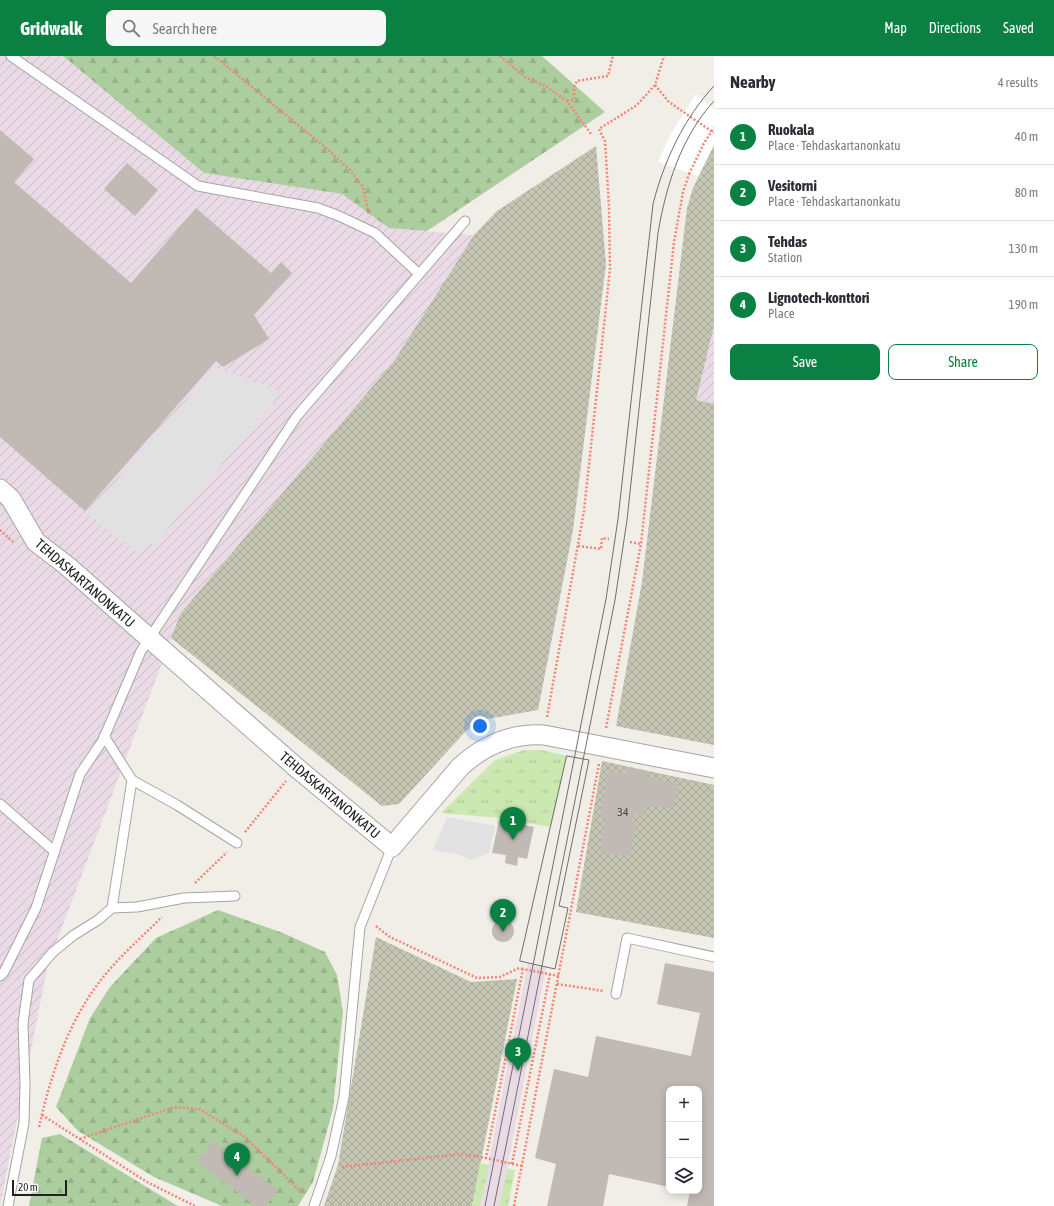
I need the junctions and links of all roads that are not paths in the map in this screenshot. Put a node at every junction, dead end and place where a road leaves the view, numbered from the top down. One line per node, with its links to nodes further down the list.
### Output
1 (11, 56): 3 (lane)
2 (464, 221): 3 (lane)
3 (418, 273): 5 (lane)
4 (0, 489): 5 (street, TEHDASKARTANONKATU)
5 (149, 639): 6 (lane); 11 (street, TEHDASKARTANONKATU)
6 (104, 736): 8 (lane); 12 (lane)
7 (714, 768): 11 (street, TEHDASKARTANONKATU)
8 (132, 780): 10 (lane); 14 (lane)
9 (0, 804): 12 (lane)
10 (237, 842)
11 (392, 847): 19 (lane)
12 (54, 851): 16 (lane)
13 (235, 896): 14 (lane)
14 (112, 908): 18 (lane)
15 (714, 957): 17 (lane)
16 (0, 976)
17 (616, 994)
18 (8, 1206)
19 (314, 1206)

